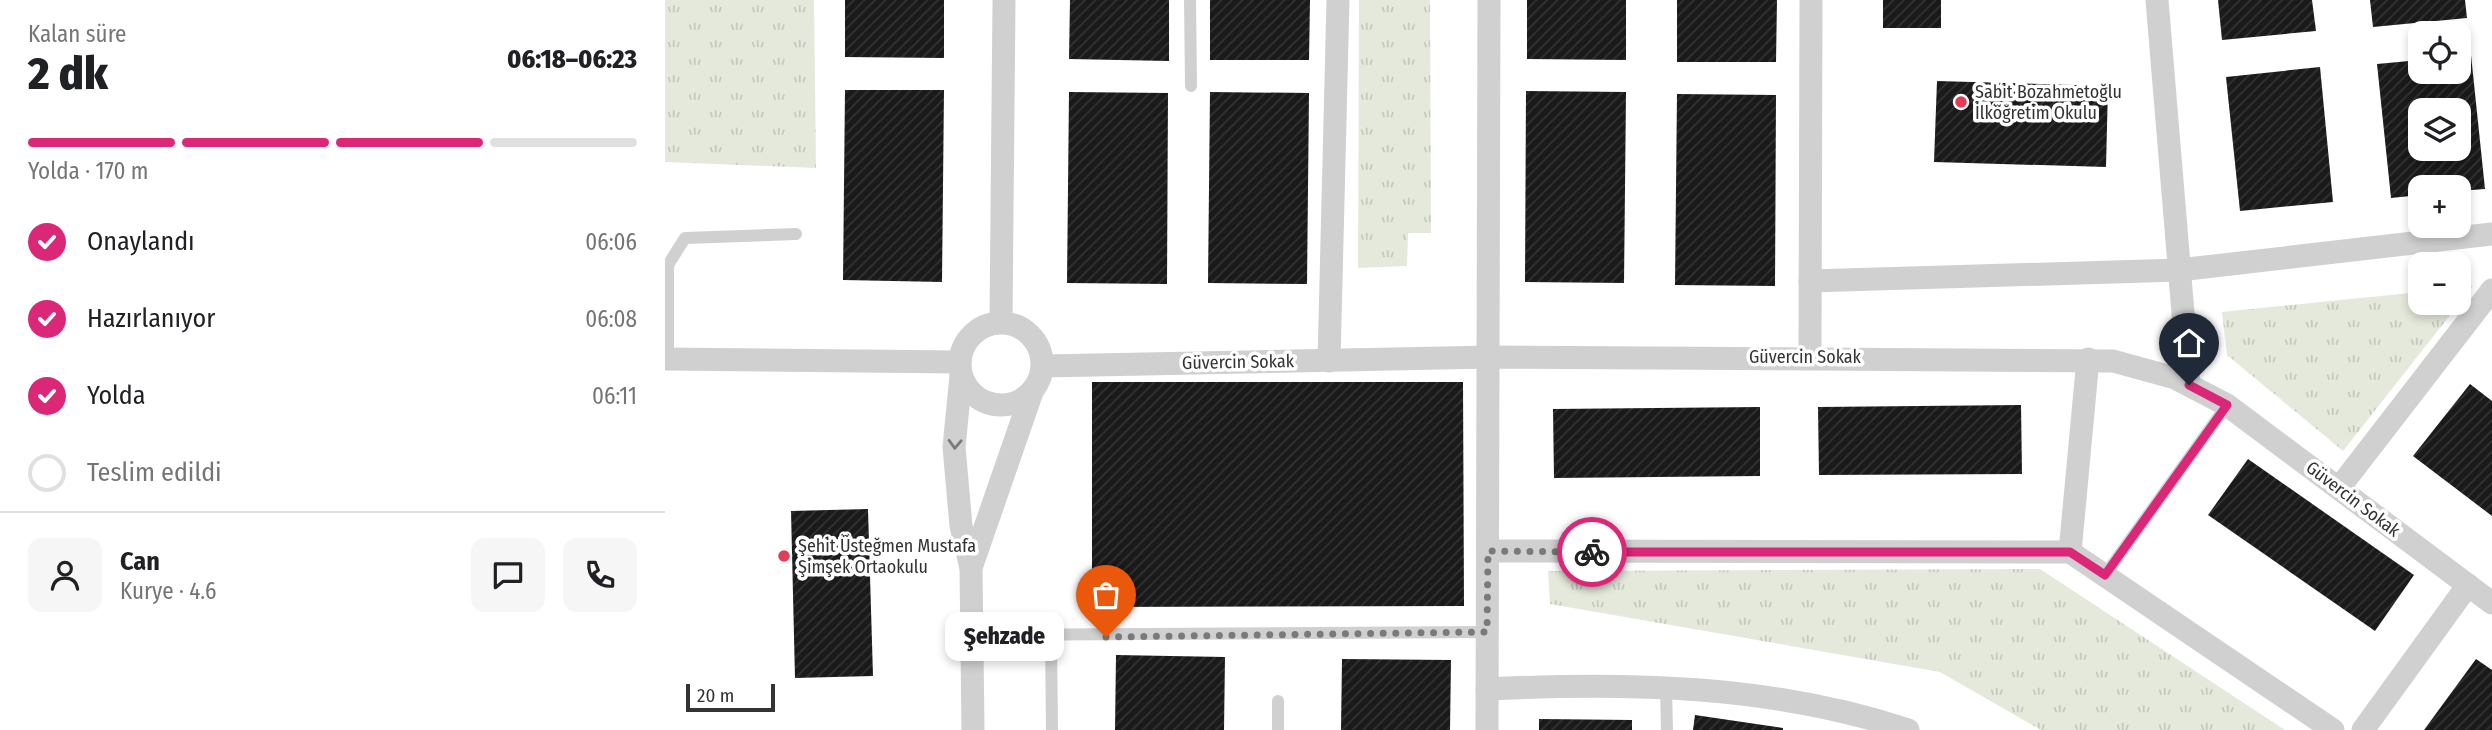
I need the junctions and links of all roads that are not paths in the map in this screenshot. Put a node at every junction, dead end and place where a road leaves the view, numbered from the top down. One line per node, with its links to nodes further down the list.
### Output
1 (1004, 0): 13 (street)
2 (1190, 0): 7 (lane)
3 (1338, 0): 18 (street)
4 (1489, 0): 15 (street)
5 (1811, 0): 11 (street)
6 (2157, 0): 10 (street)
7 (1191, 86)
8 (796, 234): 16 (lane)
9 (2492, 234): 10 (street)
10 (2179, 270): 11 (street); 21 (street)
11 (1810, 281): 14 (street)
12 (2492, 290): 24 (street)
13 (1001, 323): 19 (street); 20 (street)
14 (1810, 357): 15 (street, Güvercin Sokak); 17 (street, Güvercin Sokak)
15 (1490, 358): 18 (street, Güvercin Sokak); 25 (street)
16 (666, 359): 20 (street)
17 (2088, 359): 21 (street, Güvercin Sokak); 26 (street)
18 (1329, 361): 19 (street, Güvercin Sokak)
19 (1043, 366): 22 (street)
20 (960, 369): 22 (street); 27 (street, one-way to 27)
21 (2189, 385): 23 (street, Güvercin Sokak)
22 (1032, 392): 27 (street)
23 (2227, 405): 24 (street, Güvercin Sokak); 28 (lane)
24 (2339, 488): 29 (street, Güvercin Sokak)
25 (1488, 551): 26 (street); 31 (street)
26 (2070, 552): 28 (street)
27 (971, 568): 32 (street)
28 (2105, 575): 43 (street)
29 (2468, 585): 30 (street, Güvercin Sokak); 44 (street)
30 (2492, 603)
31 (1487, 632): 33 (lane); 35 (street)
32 (972, 635): 33 (lane); 37 (street)
33 (1051, 637): 38 (lane)
34 (1667, 687): 35 (street); 41 (lane); 42 (street)
35 (1487, 688): 40 (street)
36 (1277, 701): 39 (lane)
37 (973, 730)
38 (1052, 730)
39 (1278, 730)
40 (1487, 730)
41 (1667, 730)
42 (1908, 730)
43 (2333, 730)
44 (2363, 730)

